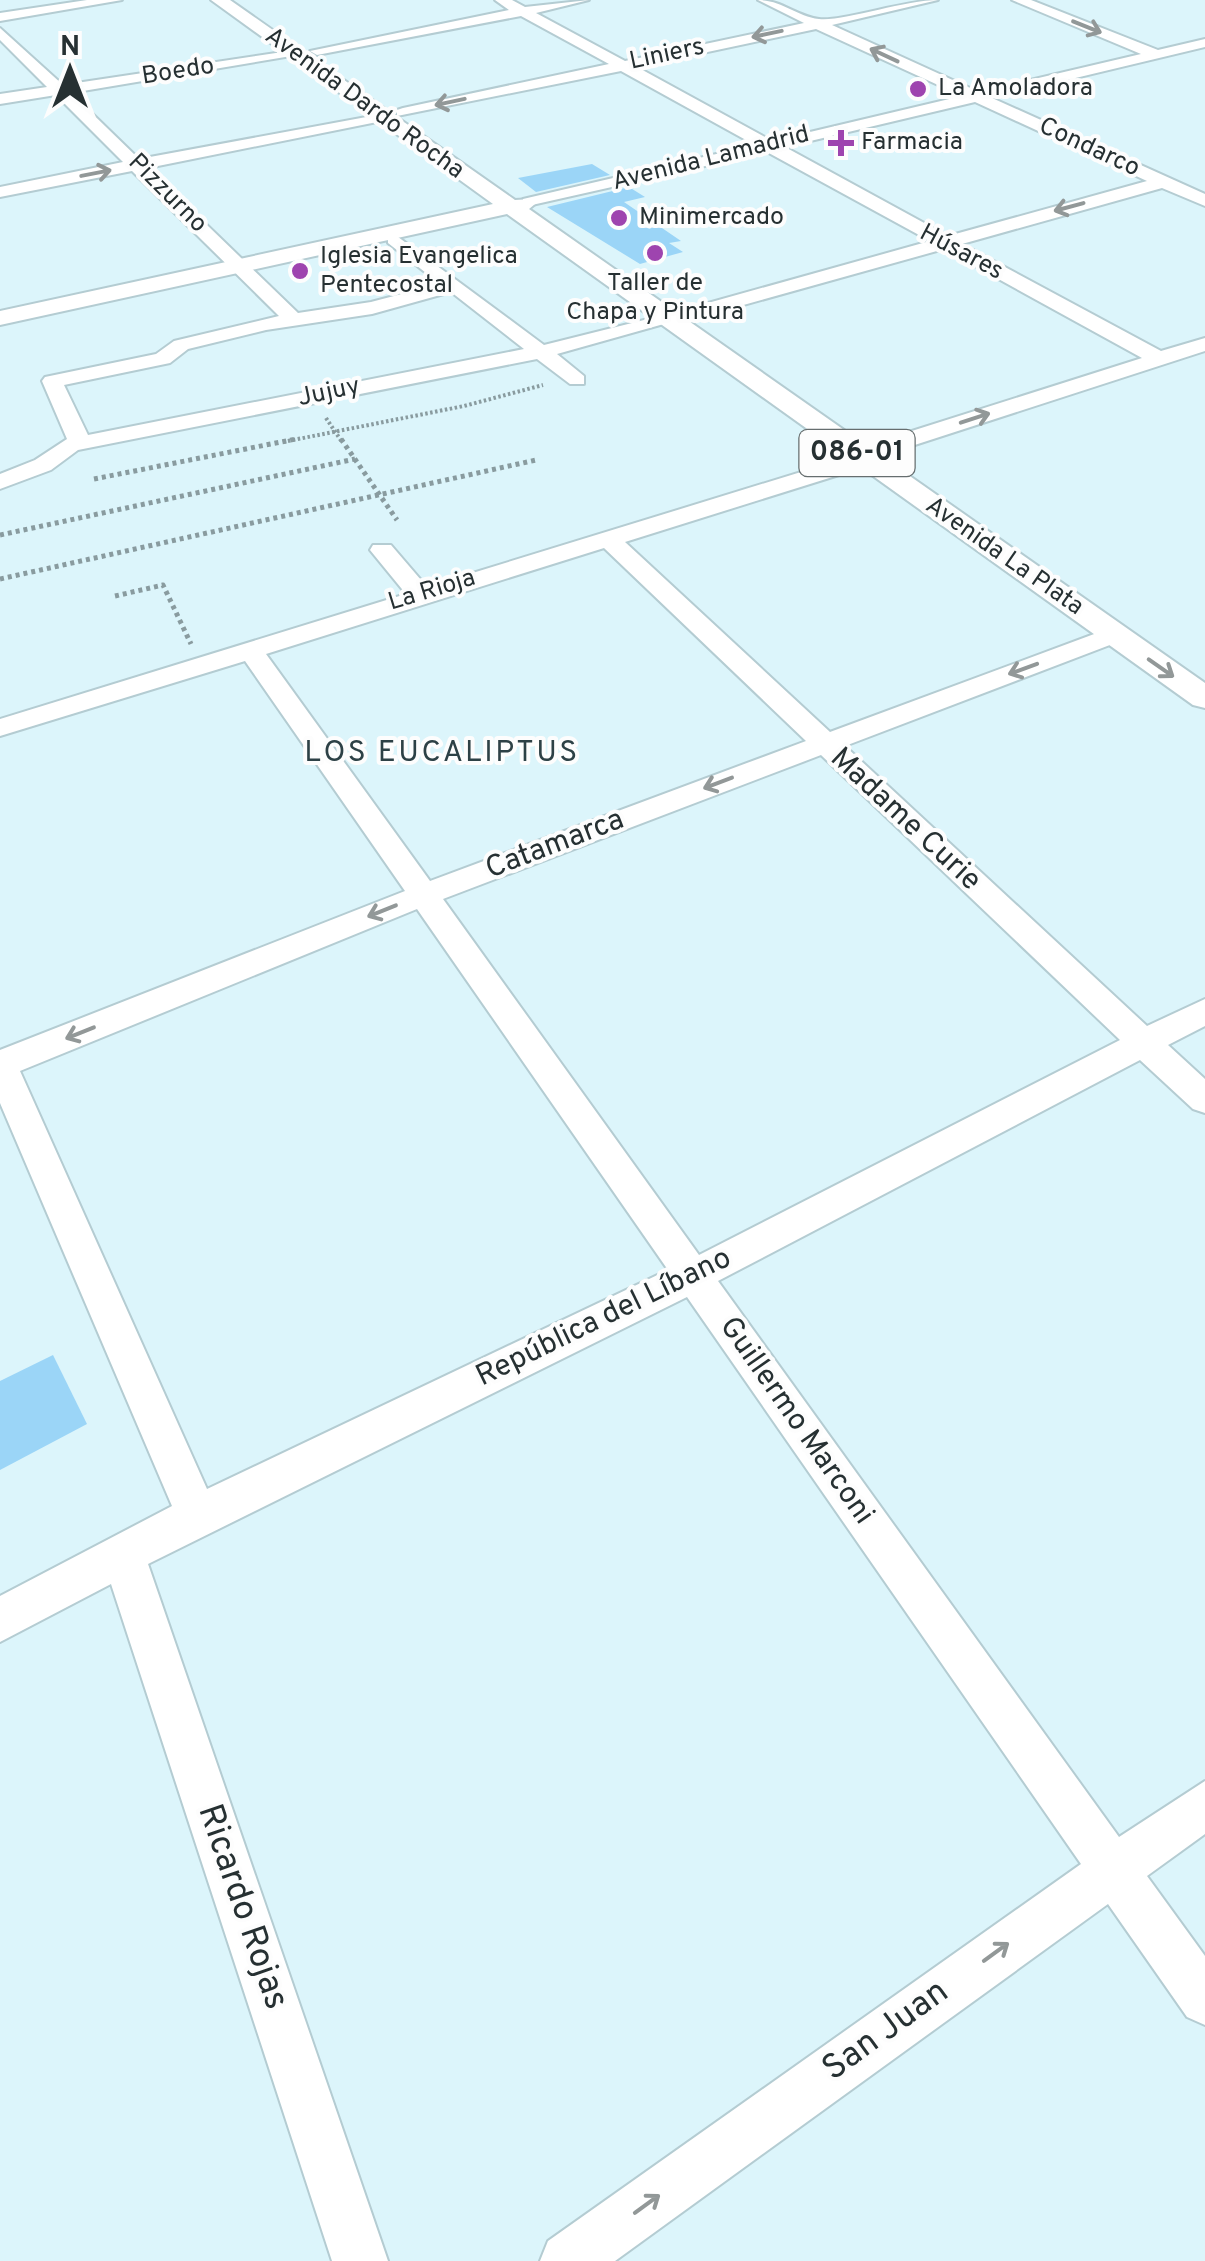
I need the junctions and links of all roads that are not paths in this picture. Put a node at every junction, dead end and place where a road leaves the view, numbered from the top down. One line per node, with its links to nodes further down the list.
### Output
1 (115, 0): 10 (street)
2 (219, 0): 14 (main road, Avenida Dardo Rocha / 086-01)
3 (242, 0): 14 (main road, Avenida Dardo Rocha / 086-01)
4 (502, 0): 9 (street, Húsares)
5 (582, 0): 9 (street, Boedo)
6 (765, 0): 11 (street, Condarco)
7 (931, 0): 11 (street, Liniers)
8 (1019, 0): 15 (street, one-way to 15)
9 (522, 12): 14 (street, Boedo); 16 (street, Húsares)
10 (0, 17)
11 (818, 24): 16 (street, Liniers, one-way to 16); 18 (street, Condarco, one-way to 11)
12 (0, 32): 17 (street, Pizzurno)
13 (1205, 43): 15 (street, Avenida Lamadrid)
14 (307, 52): 17 (street, Boedo); 20 (main road, Avenida Dardo Rocha / 086-01); 21 (main road, Avenida Dardo Rocha / 086-01)
15 (1155, 54): 18 (street, Avenida Lamadrid)
16 (620, 65): 20 (street, Liniers, one-way to 20); 22 (street, Húsares)
17 (61, 90): 19 (street, Boedo); 23 (street, Pizzurno)
18 (973, 95): 22 (street, Avenida Lamadrid); 24 (street, Condarco)
19 (0, 99)
20 (403, 112): 27 (main road, Avenida Dardo Rocha / 086-01)
21 (382, 116): 23 (street); 27 (main road, Avenida Dardo Rocha / 086-01)
22 (766, 146): 27 (street, Avenida Lamadrid); 29 (street, Húsares)
23 (138, 165): 25 (street, one-way to 23); 30 (street, Pizzurno)
24 (1163, 182): 26 (street, Condarco); 29 (street, Jujuy, one-way to 29)
25 (0, 192)
26 (1205, 201)
27 (520, 206): 28 (main road, Avenida Lamadrid); 30 (main road, Avenida Lamadrid); 32 (main road, Avenida La Plata / 086-01)
28 (394, 239): 30 (main road, Avenida Lamadrid); 31 (street)
29 (941, 242): 32 (street, Jujuy); 38 (street, Húsares)
30 (244, 269): 33 (main road, Avenida Lamadrid); 34 (street, Pizzurno); 35 (main road, Avenida Lamadrid)
31 (457, 285): 34 (street); 37 (street)
32 (679, 317): 37 (street, Jujuy); 41 (main road, Avenida La Plata / 086-01)
33 (0, 318)
34 (293, 319): 40 (street)
35 (0, 328)
36 (1205, 344): 38 (street, La Rioja)
37 (545, 351): 39 (street); 40 (street, Jujuy)
38 (1158, 358): 41 (street, La Rioja, one-way to 38)
39 (574, 377)
40 (84, 443): 42 (street, Jujuy)
41 (874, 453): 43 (street, La Rioja); 46 (main road, Avenida La Plata / 086-01); 48 (main road, Avenida La Plata / 086-01)
42 (0, 482)
43 (606, 538): 45 (street, La Rioja); 51 (street, Madame Curie)
44 (382, 550): 45 (street)
45 (420, 594): 47 (street, La Rioja)
46 (1114, 635): 49 (main road, Avenida La Plata / 086-01, one-way to 49); 51 (street, Catamarca, one-way to 51)
47 (248, 648): 50 (street, La Rioja); 52 (street, Guillermo Marconi)
48 (1205, 670)
49 (1205, 698)
50 (0, 728)
51 (823, 744): 52 (street, Catamarca, one-way to 52); 54 (street, Madame Curie)
52 (426, 894): 55 (street, Catamarca, one-way to 55); 57 (street, Guillermo Marconi)
53 (1205, 1011): 54 (street, República del Líbano)
54 (1145, 1042): 56 (street, Madame Curie); 57 (street, República del Líbano)
55 (0, 1064): 58 (street)
56 (1205, 1100)
57 (693, 1276): 58 (street, República del Líbano); 62 (street, Guillermo Marconi)
58 (197, 1516): 59 (street, República del Líbano)
59 (123, 1554): 60 (street, República del Líbano); 64 (street, Ricardo Rojas)
60 (8, 1605)
61 (1205, 1805): 62 (street, San Juan)
62 (1112, 1868): 63 (street, Guillermo Marconi); 65 (street, San Juan, one-way to 62)
63 (1205, 2000)
64 (360, 2261)
65 (568, 2261)

